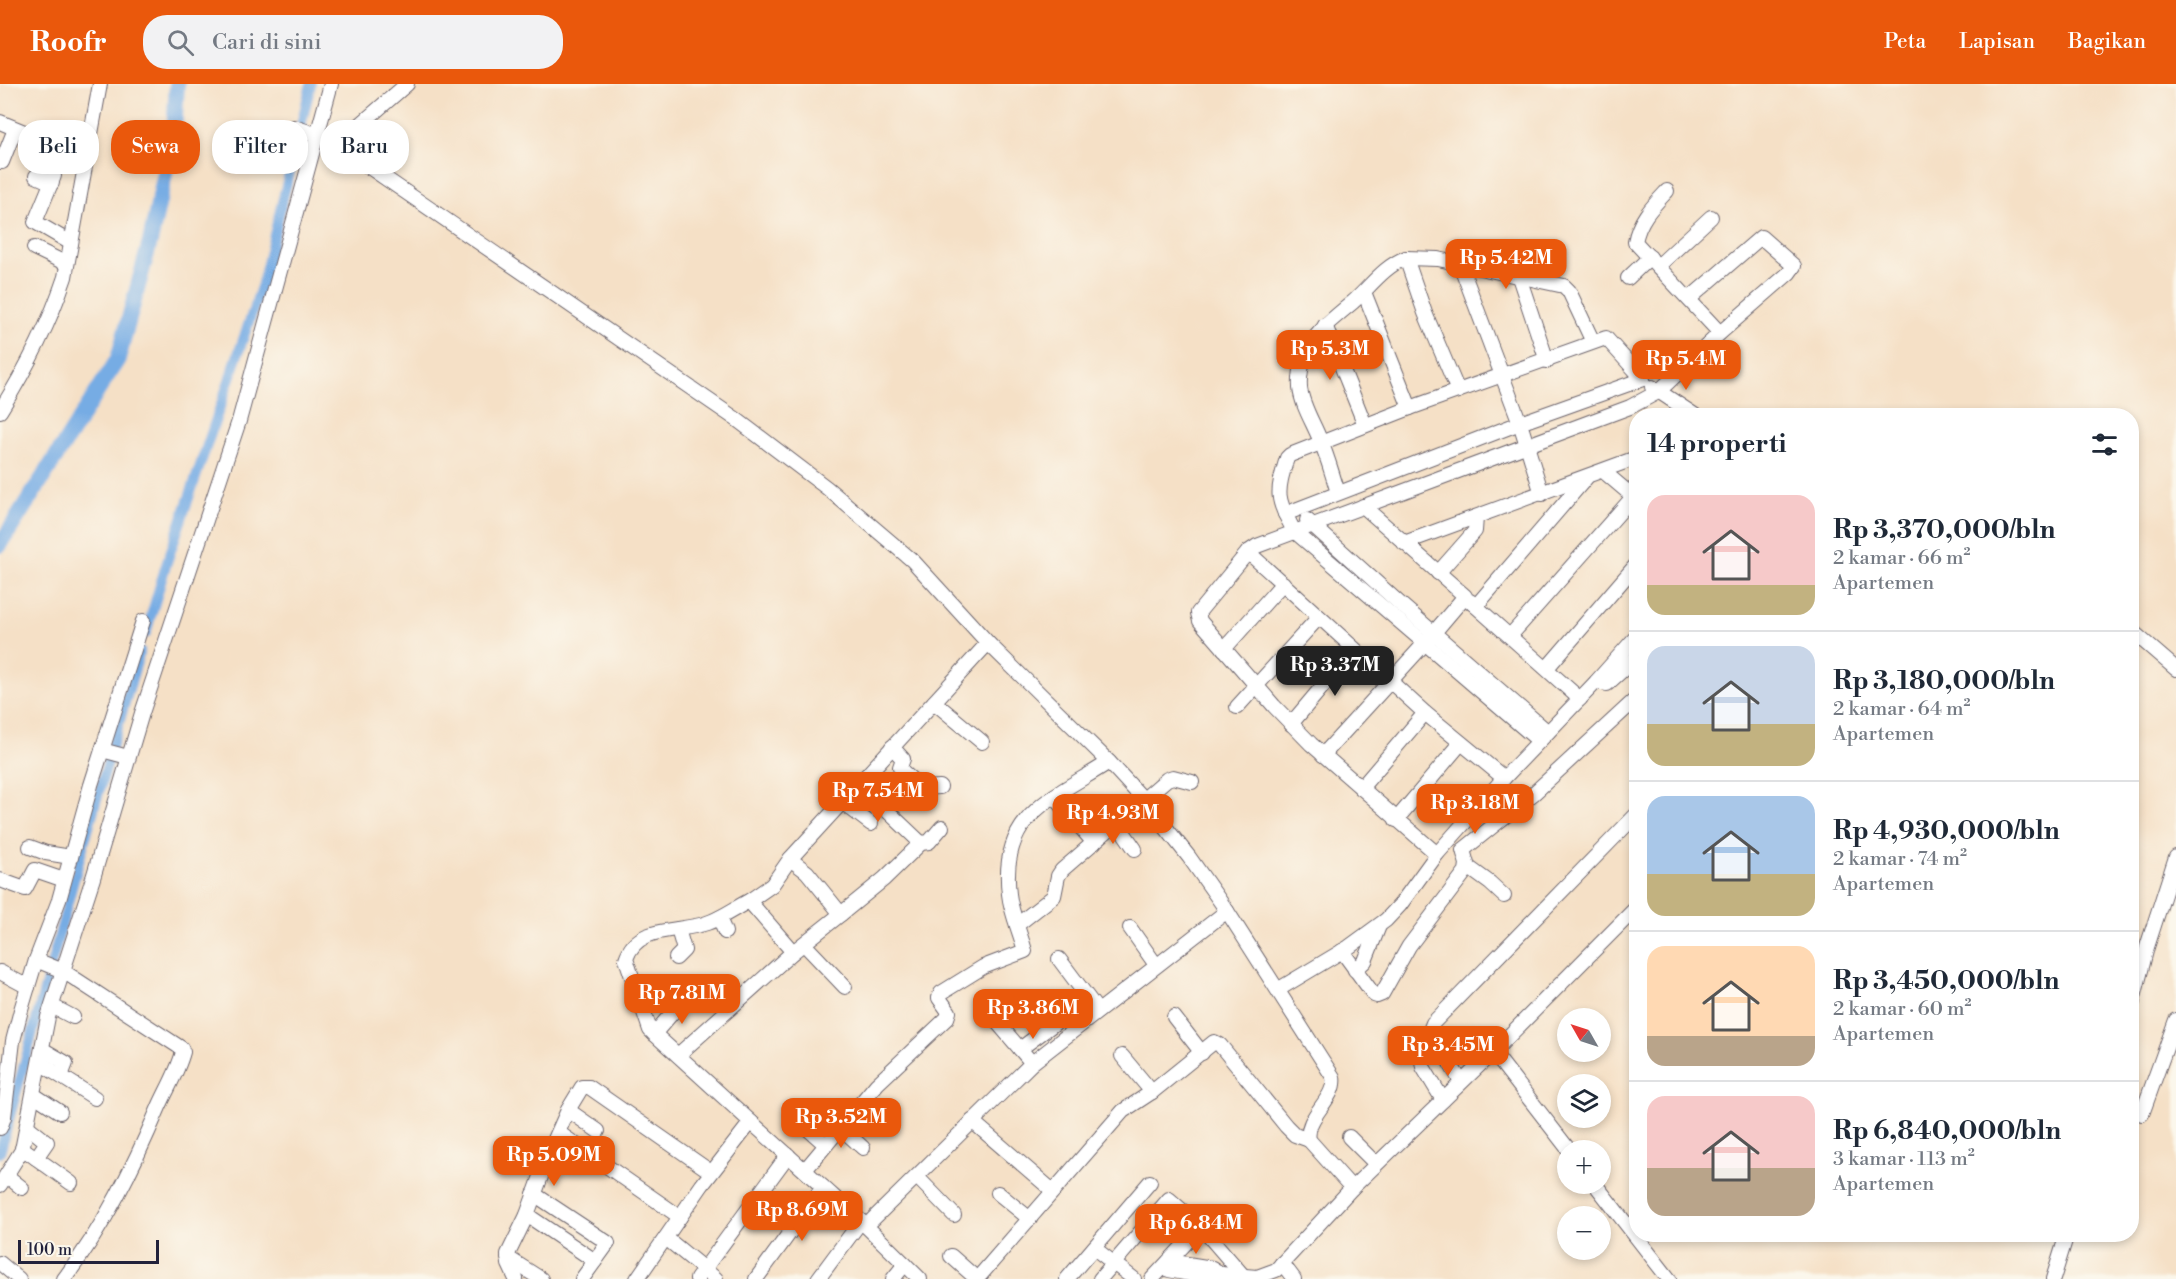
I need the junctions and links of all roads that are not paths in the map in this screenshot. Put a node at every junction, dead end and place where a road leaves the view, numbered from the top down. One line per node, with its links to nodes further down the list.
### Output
1 (100, 84): 4 (street)
2 (332, 84): 10 (street)
3 (407, 84): 5 (street)
4 (94, 120)
5 (366, 120)
6 (0, 122): 7 (street)
7 (15, 129): 8 (street); 12 (street)
8 (18, 130)
9 (308, 131): 10 (street)
10 (316, 134): 11 (street); 88 (street)
11 (320, 136)
12 (2, 162)
13 (84, 174): 18 (street)
14 (379, 174): 66 (street)
15 (36, 176): 18 (street)
16 (1667, 191): 21 (street)
17 (1711, 217): 21 (street)
18 (70, 243): 22 (street)
19 (34, 248): 22 (street)
20 (1406, 258): 23 (street); 26 (street); 34 (street)
21 (1654, 261): 25 (street); 27 (street)
22 (67, 264): 37 (street)
23 (1460, 264): 24 (street); 32 (street)
24 (1519, 277): 30 (street); 31 (street)
25 (1628, 278)
26 (1364, 292): 28 (street); 35 (street)
27 (1689, 299): 29 (street); 29 (street)
28 (1325, 325): 39 (street); 40 (street)
29 (1717, 330): 33 (street)
30 (1593, 342): 31 (street); 33 (street)
31 (1547, 361): 32 (street)
32 (1503, 376): 34 (street); 38 (street)
33 (1651, 386): 36 (street); 38 (street); 41 (street)
34 (1458, 391): 35 (street)
35 (1410, 408): 39 (street)
36 (1684, 408)
37 (0, 411)
38 (1520, 423): 41 (street); 45 (street)
39 (1365, 425): 40 (street)
40 (1322, 443): 45 (street); 51 (street)
41 (1527, 444): 47 (street); 49 (street)
42 (1629, 461): 43 (street)
43 (1603, 471): 44 (street); 46 (street)
44 (1587, 477): 47 (street); 60 (street)
45 (1338, 492): 50 (street)
46 (1629, 493)
47 (1542, 494): 52 (street)
48 (1629, 505): 63 (street)
49 (1363, 506): 53 (street); 55 (street)
50 (1299, 508): 51 (street); 53 (street)
51 (1285, 514): 54 (street)
52 (1476, 517): 55 (street); 57 (street)
53 (1309, 525): 54 (street); 65 (street)
54 (1294, 531): 56 (street); 65 (street)
55 (1404, 543): 57 (street)
56 (1248, 552): 59 (street); 68 (street)
57 (1438, 573): 60 (street)
58 (1629, 573): 71 (street)
59 (1283, 583): 61 (street); 68 (street)
60 (1470, 601): 63 (street); 65 (street)
61 (1319, 617): 69 (street); 75 (street)
62 (143, 621): 86 (street)
63 (1510, 636): 71 (street)
64 (2139, 637): 72 (street)
65 (1430, 638): 73 (street); 82 (street)
66 (988, 642): 77 (street); 89 (street)
67 (1629, 645): 74 (street)
68 (1224, 649): 75 (street)
69 (1354, 649): 73 (street); 81 (street)
70 (1629, 664): 74 (street)
71 (1547, 668): 76 (street)
72 (2176, 669)
73 (1390, 681): 80 (street); 87 (street)
74 (1596, 682): 76 (street)
75 (1256, 686): 79 (street); 81 (street)
76 (1580, 699): 82 (street)
77 (934, 702): 83 (street); 85 (street)
78 (1629, 705): 108 (street)
79 (1237, 707)
80 (1425, 713): 84 (street); 94 (street)
81 (1291, 724): 87 (street)
82 (1543, 737): 90 (street)
83 (982, 742)
84 (1461, 743): 90 (street); 98 (street)
85 (892, 747): 92 (street); 93 (street)
86 (104, 750): 88 (street); 110 (street)
87 (1323, 755): 94 (street)
88 (124, 756): 131 (street)
89 (1107, 760): 95 (street); 96 (street)
90 (1504, 778): 103 (street)
91 (1192, 782): 96 (street)
92 (858, 783): 97 (street); 104 (street)
93 (940, 787)
94 (1361, 788): 98 (street)
95 (1054, 796): 105 (street); 122 (street)
96 (1144, 800): 100 (street); 118 (street)
97 (842, 802): 101 (street); 112 (street)
98 (1396, 820): 109 (street)
99 (1629, 821): 148 (street)
100 (1117, 823): 105 (street); 107 (street)
101 (871, 824)
102 (942, 827): 104 (street)
103 (1452, 836): 108 (street); 109 (street)
104 (921, 843): 120 (street)
105 (1094, 843): 122 (street)
106 (30, 847): 110 (street)
107 (1135, 849)
108 (1463, 850): 113 (street)
109 (1437, 854): 123 (street)
110 (71, 857): 115 (street)
111 (2176, 857): 135 (street)
112 (789, 860): 117 (street); 120 (street)
113 (1468, 867): 116 (street); 133 (street)
114 (0, 880): 115 (street)
115 (64, 880): 131 (street)
116 (1504, 896)
117 (749, 901): 121 (street); 127 (street)
118 (1227, 911): 132 (street); 138 (street)
119 (1629, 915): 151 (street)
120 (839, 916): 127 (street)
121 (719, 918): 125 (street); 126 (street)
122 (1017, 925): 170 (street)
123 (1379, 926): 128 (street); 133 (street)
124 (1130, 928): 132 (street)
125 (678, 929): 129 (street); 147 (street)
126 (725, 932)
127 (799, 948): 137 (street); 153 (street)
128 (1342, 951): 133 (street); 138 (street)
129 (676, 958)
130 (1059, 959): 141 (street)
131 (48, 964): 136 (street); 140 (street); 217 (street)
132 (1156, 965): 141 (street)
133 (1355, 970)
134 (0, 972): 136 (street)
135 (2139, 978)
136 (28, 987): 171 (street)
137 (845, 987)
138 (1279, 989): 175 (street)
139 (687, 996): 147 (street)
140 (52, 1006): 142 (street); 149 (street)
141 (1098, 1011): 156 (street)
142 (73, 1017)
143 (1174, 1017): 152 (street)
144 (2176, 1020): 166 (street)
145 (997, 1022): 150 (street)
146 (1055, 1023): 150 (street)
147 (654, 1034): 153 (street)
148 (1438, 1044): 158 (street); 162 (street)
149 (42, 1048): 155 (street); 157 (street)
150 (1020, 1049): 156 (street)
151 (1493, 1052): 158 (street); 176 (street)
152 (1202, 1053): 159 (street); 175 (street)
153 (678, 1055): 168 (street)
154 (1122, 1056): 159 (street)
155 (40, 1063): 157 (street); 160 (street)
156 (1032, 1063): 167 (street)
157 (61, 1076): 161 (street)
158 (1461, 1082): 162 (street)
159 (1152, 1092): 192 (street)
160 (34, 1095): 164 (street); 169 (street)
161 (95, 1098)
162 (1443, 1100): 182 (street)
163 (568, 1110): 172 (street); 173 (street); 184 (street)
164 (60, 1112)
165 (791, 1114): 177 (street)
166 (2142, 1114)
167 (972, 1121): 185 (street); 192 (street)
168 (751, 1122): 180 (street); 184 (street)
169 (28, 1127): 178 (street); 181 (street)
170 (840, 1127): 177 (street); 179 (street)
171 (0, 1128)
172 (598, 1131)
173 (559, 1133): 194 (street); 198 (street)
174 (1349, 1137): 182 (street)
175 (1309, 1140): 191 (street)
176 (1561, 1140)
177 (825, 1144): 183 (street)
178 (22, 1148): 181 (street); 186 (street)
179 (863, 1148)
180 (788, 1155): 183 (street); 214 (street)
181 (36, 1158): 188 (street)
182 (1376, 1164): 191 (street)
183 (805, 1170): 189 (street)
184 (711, 1172): 198 (street)
185 (917, 1177): 197 (street); 200 (street)
186 (3, 1181): 190 (street)
187 (1150, 1182): 206 (street)
188 (70, 1183)
189 (823, 1187): 200 (street); 223 (street)
190 (22, 1188)
191 (1352, 1188): 215 (street)
192 (1053, 1191): 199 (street)
193 (998, 1193): 199 (street)
194 (534, 1194): 196 (street); 209 (street)
195 (1603, 1194): 202 (street)
196 (526, 1215): 208 (street); 209 (street)
197 (954, 1215)
198 (680, 1217): 203 (street)
199 (1030, 1219): 227 (street)
200 (864, 1224): 212 (street); 224 (street)
201 (1201, 1227): 211 (street); 213 (street); 215 (street)
202 (1629, 1228)
203 (664, 1241): 214 (street); 221 (street)
204 (1640, 1242): 232 (street)
205 (2065, 1242): 233 (street)
206 (1094, 1248): 211 (street); 228 (street)
207 (951, 1257): 227 (street)
208 (508, 1258): 218 (street); 219 (street)
209 (595, 1261): 220 (street)
210 (0, 1263): 216 (street)
211 (1113, 1263): 229 (street); 230 (street)
212 (905, 1264): 225 (street); 226 (street)
213 (1166, 1270): 215 (street)
214 (702, 1275): 222 (street)
215 (1253, 1275): 231 (street)
216 (19, 1279)
217 (64, 1279)
218 (516, 1279)
219 (541, 1279)
220 (582, 1279)
221 (637, 1279)
222 (717, 1279)
223 (756, 1279)
224 (818, 1279)
225 (893, 1279)
226 (920, 1279)
227 (977, 1279)
228 (1066, 1279)
229 (1100, 1279)
230 (1134, 1279)
231 (1294, 1279)
232 (1669, 1279)
233 (2053, 1279)

